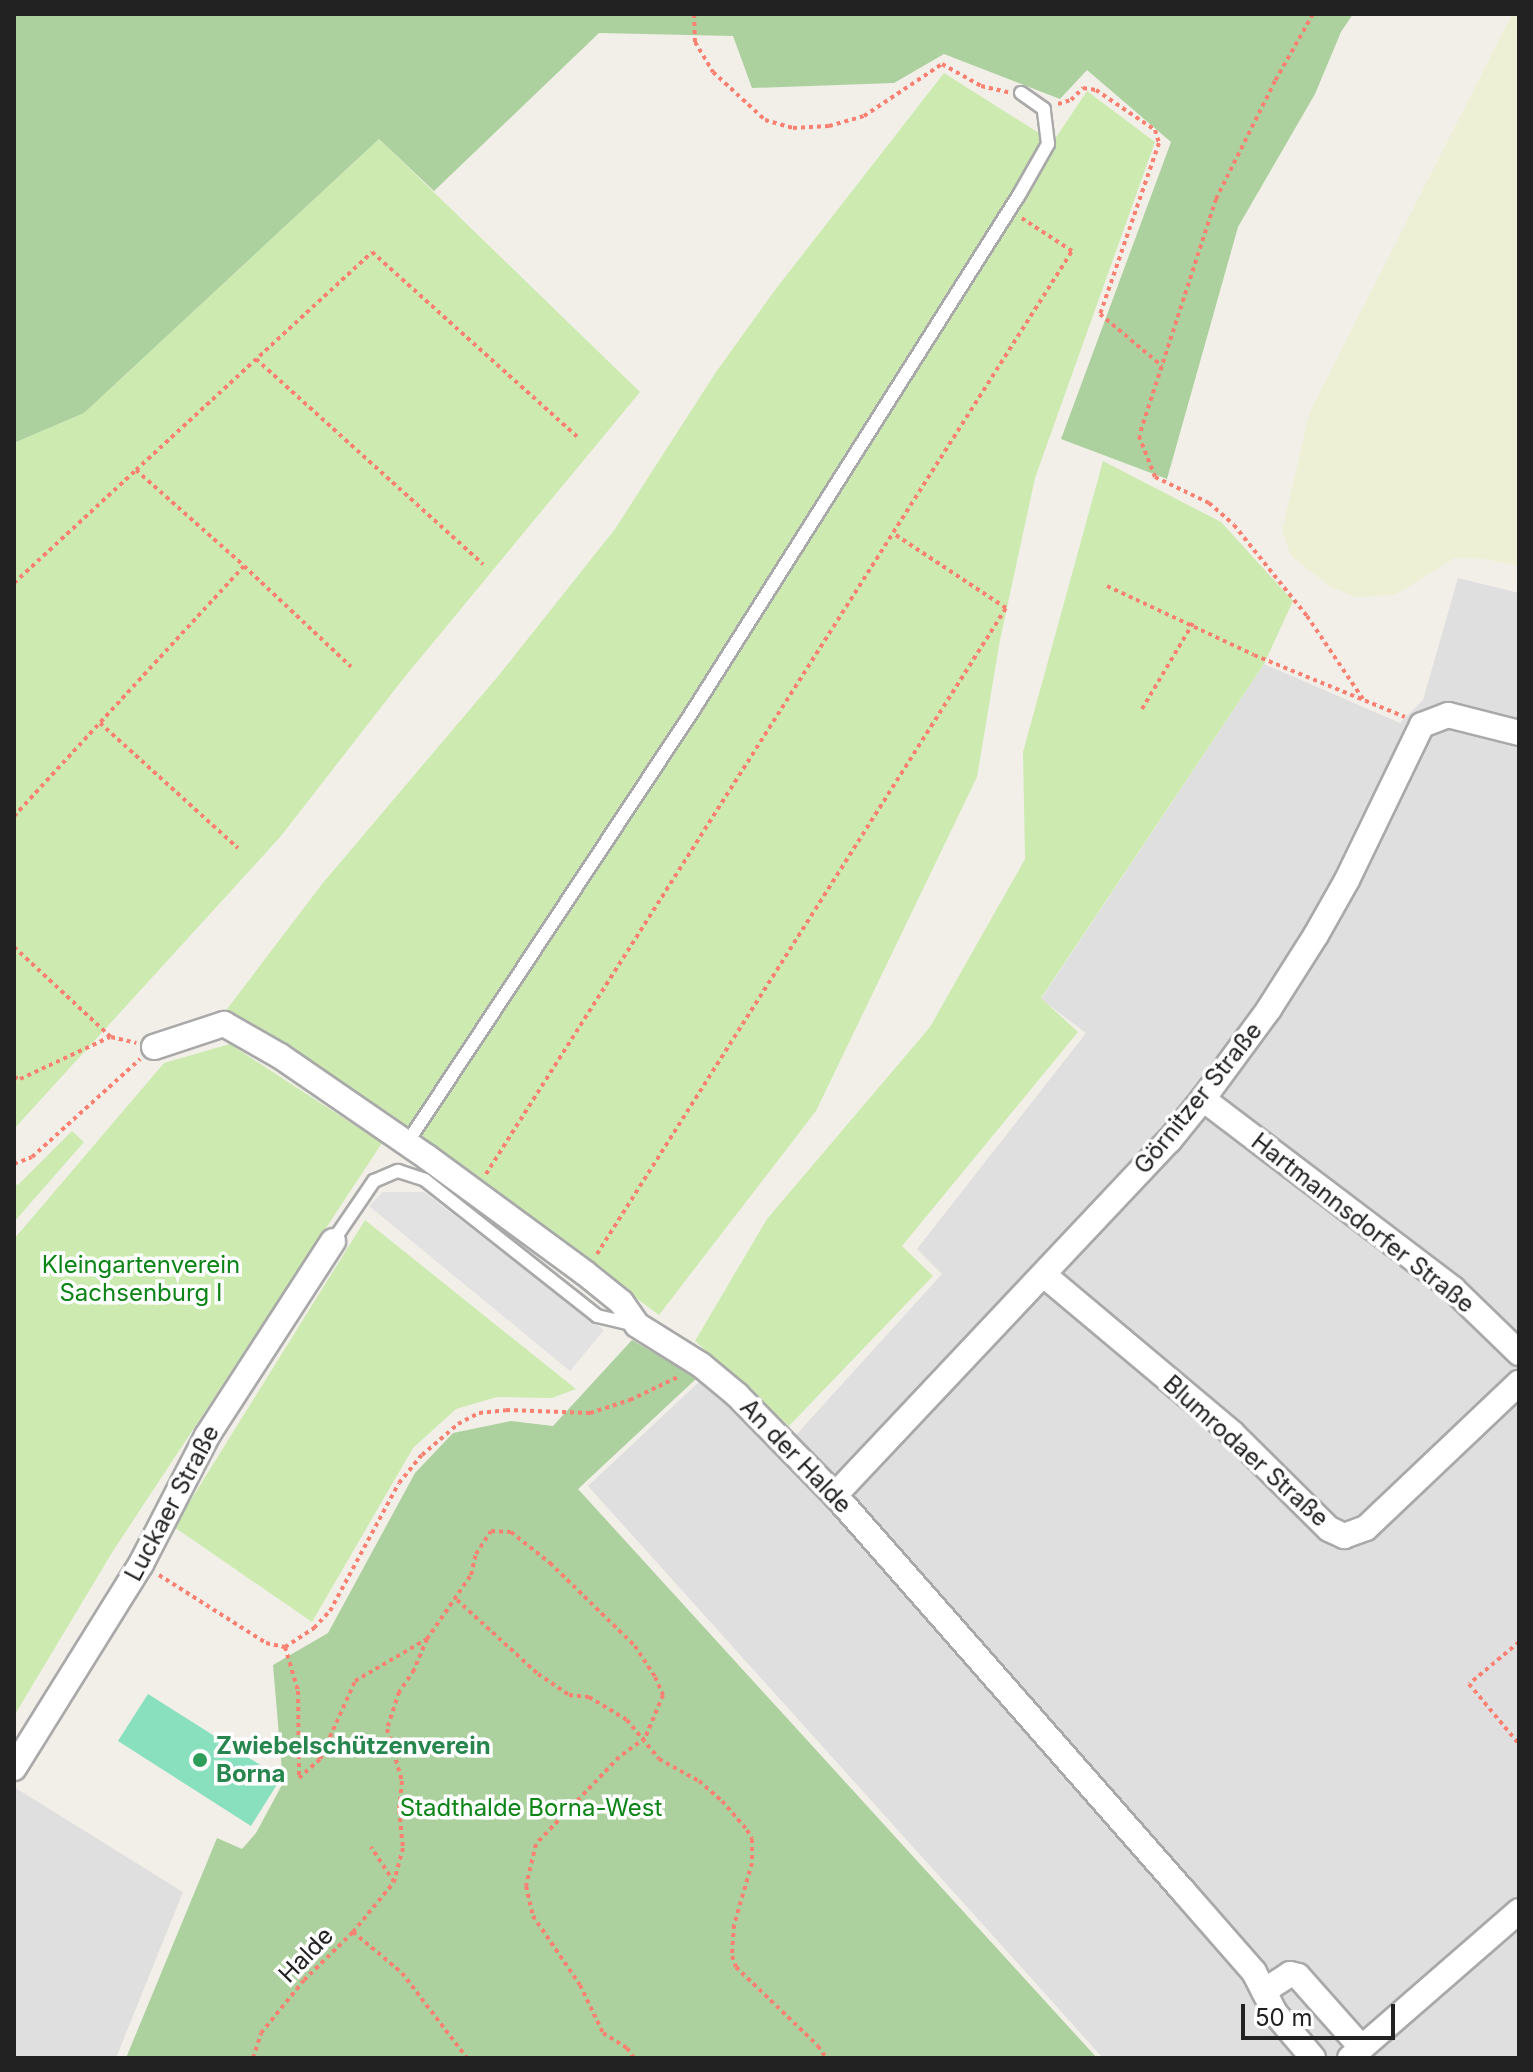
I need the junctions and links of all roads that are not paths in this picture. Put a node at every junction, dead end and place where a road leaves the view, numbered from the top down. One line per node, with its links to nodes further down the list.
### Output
1 (1021, 93): 5 (lane)
2 (1519, 733): 4 (street, Görnitzer Straße)
3 (154, 1047): 5 (street, An der Halde)
4 (1203, 1099): 7 (street, Görnitzer Straße); 9 (street, Hartmannsdorfer Straße)
5 (407, 1143): 8 (street, An der Halde)
6 (333, 1241): 8 (lane); 12 (street, Luckaer Straße)
7 (1044, 1275): 10 (street, Blumrodaer Straße); 11 (street, Görnitzer Straße)
8 (637, 1325): 11 (street, An der Halde)
9 (1519, 1353)
10 (1519, 1383)
11 (835, 1495): 14 (street, An der Halde)
12 (14, 1768)
13 (1519, 1911): 15 (street)
14 (1264, 1991): 15 (street); 16 (street, An der Halde)
15 (1356, 2053)
16 (1313, 2058)

